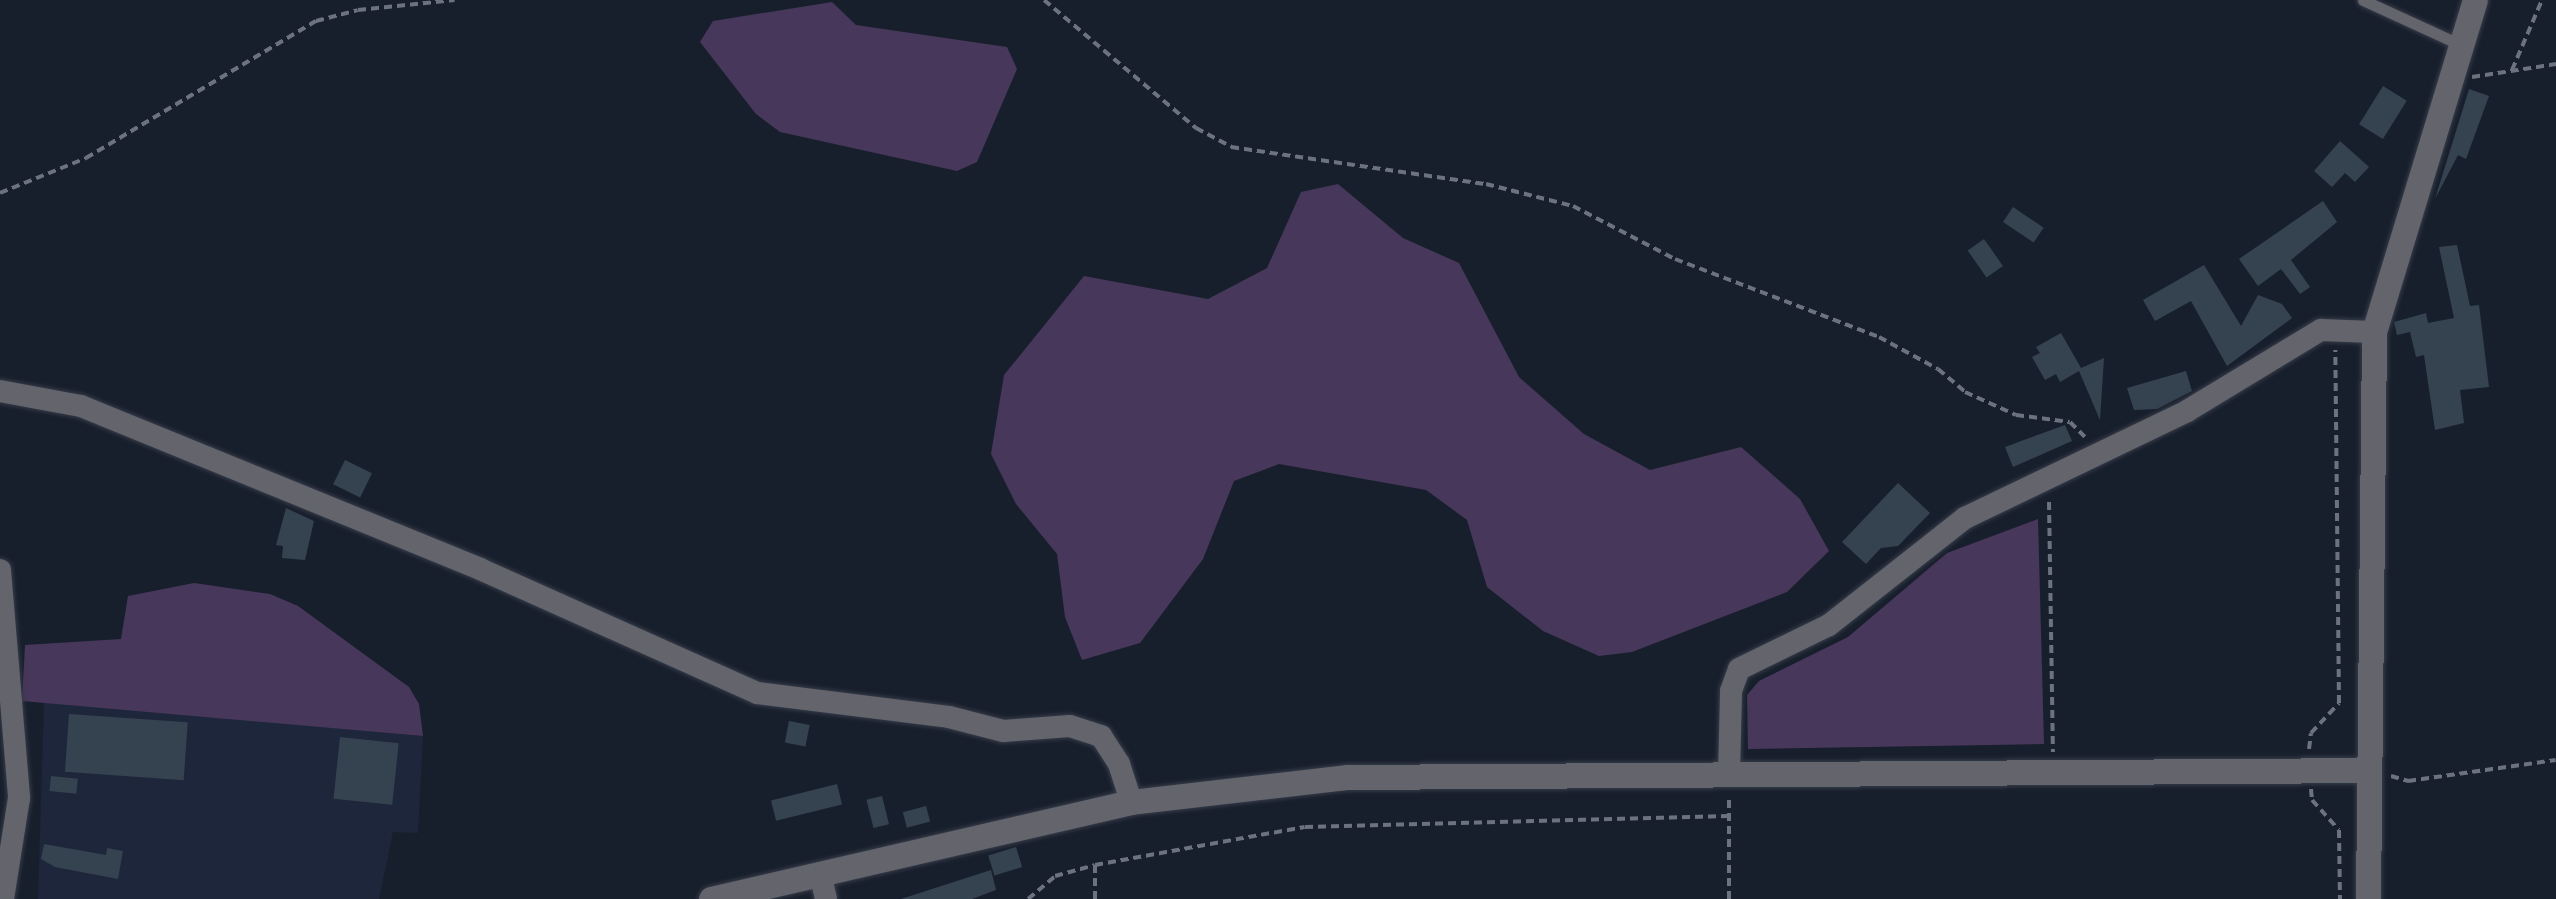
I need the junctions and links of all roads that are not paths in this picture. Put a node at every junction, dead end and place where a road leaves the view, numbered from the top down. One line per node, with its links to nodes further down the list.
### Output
1 (2363, 0): 3 (lane)
2 (2475, 0): 3 (street)
3 (2459, 44): 4 (street)
4 (2374, 332): 7 (street); 8 (street)
5 (0, 391): 9 (street)
6 (0, 570): 11 (street)
7 (2366, 770): 8 (street); 13 (street)
8 (1729, 775): 9 (street)
9 (1131, 802): 10 (street)
10 (823, 886): 12 (street)
11 (4, 899)
12 (711, 899)
13 (2368, 899)

